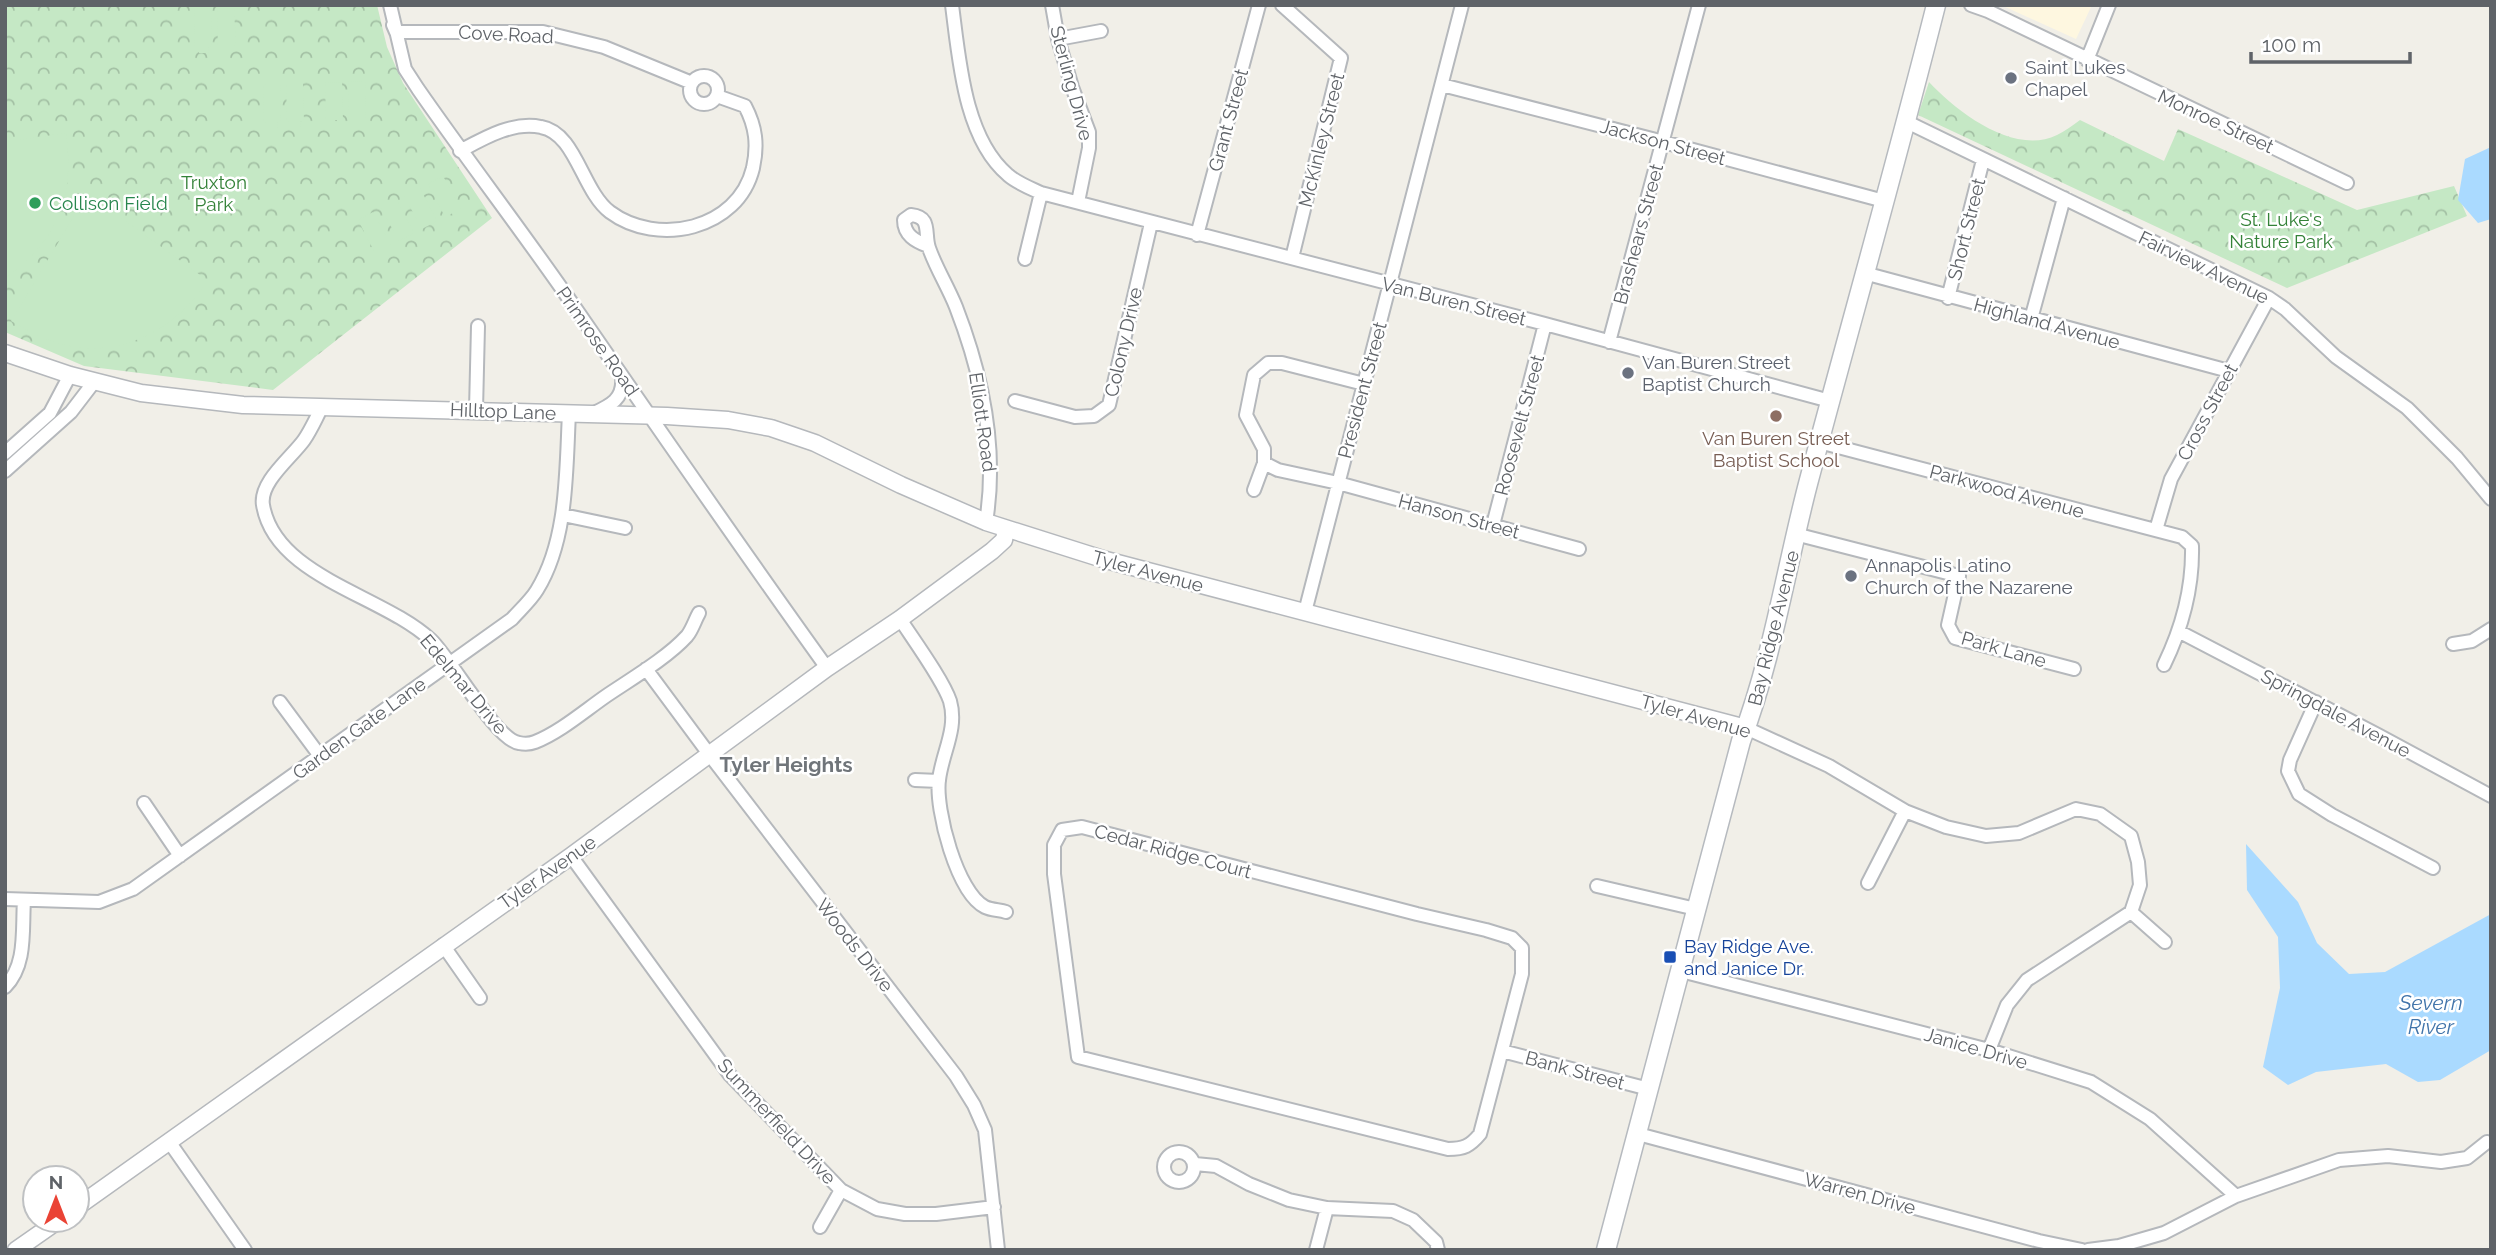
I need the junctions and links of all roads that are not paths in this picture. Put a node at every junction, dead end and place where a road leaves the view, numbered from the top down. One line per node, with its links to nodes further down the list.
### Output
1 (384, 5): 13 (street)
2 (390, 5): 13 (street, Primrose Road)
3 (952, 5): 24 (street, Van Buren Street)
4 (1052, 5): 14 (street, Sterling Drive)
5 (1259, 5): 29 (street, Grant Street)
6 (1282, 5): 31 (street, McKinley Street)
7 (1462, 5): 17 (street, President Street)
8 (1699, 5): 20 (street, Brashears Street)
9 (1936, 5): 19 (main road, Bay Ridge Avenue)
10 (1971, 5): 15 (street, Monroe Street)
11 (2109, 5): 15 (street)
12 (1101, 31): 14 (street)
13 (396, 32): 16 (street, Cove Road); 21 (street, Primrose Road)
14 (1058, 39): 27 (street, Sterling Drive)
15 (2087, 60): 23 (street, Monroe Street)
16 (692, 83): 18 (street); 18 (street)
17 (1442, 85): 20 (street, Jackson Street); 34 (street, President Street)
18 (717, 96): 21 (street)
19 (1907, 122): 22 (street, Fairview Avenue); 26 (main road, Bay Ridge Avenue)
20 (1664, 142): 26 (street, Jackson Street); 40 (street, Brashears Street)
21 (460, 151): 44 (street, Primrose Road)
22 (1983, 160): 25 (street, Fairview Avenue); 35 (street, Short Street)
23 (2347, 183)
24 (1041, 194): 27 (street, Van Buren Street); 32 (street)
25 (2064, 198): 36 (street, Fairview Avenue); 37 (street)
26 (1884, 201): 33 (main road, Bay Ridge Avenue)
27 (1078, 202): 28 (street, Van Buren Street)
28 (1151, 223): 29 (street, Van Buren Street); 47 (street, Colony Drive)
29 (1197, 235): 31 (street, Van Buren Street)
30 (928, 246): 62 (street, Elliott Road)
31 (1292, 258): 34 (street, Van Buren Street)
32 (1025, 259)
33 (1864, 273): 35 (street, Highland Avenue); 48 (main road, Bay Ridge Avenue)
34 (1390, 285): 38 (street, Van Buren Street); 46 (street, President Street)
35 (1948, 298): 37 (street, Highland Avenue)
36 (2269, 298): 42 (street, Cross Street); 60 (street, Fairview Avenue)
37 (2031, 319): 42 (street, Highland Avenue)
38 (1545, 324): 40 (street, Van Buren Street); 63 (street, Roosevelt Street)
39 (478, 326): 50 (street)
40 (1609, 342): 48 (street, Van Buren Street)
41 (5, 353): 43 (street, Hilltop Lane)
42 (2229, 371): 66 (street, Cross Street)
43 (70, 375): 45 (street, Hilltop Lane); 55 (street)
44 (622, 378): 52 (street); 53 (street, Primrose Road)
45 (94, 382): 49 (street, Hilltop Lane); 57 (street)
46 (1364, 384): 56 (street); 58 (street, President Street)
47 (1015, 401)
48 (1830, 401): 54 (main road, Bay Ridge Avenue)
49 (322, 407): 50 (street, Hilltop Lane); 75 (street, Edelmar Drive)
50 (477, 410): 51 (street, Hilltop Lane)
51 (569, 413): 52 (street, Hilltop Lane); 61 (street, Garden Gate Lane)
52 (591, 414): 53 (street, Hilltop Lane)
53 (649, 415): 62 (street, Hilltop Lane); 77 (street, Primrose Road)
54 (1819, 442): 66 (street, Parkwood Avenue); 67 (main road, Bay Ridge Avenue)
55 (5, 453)
56 (1264, 463): 58 (street, Hanson Street); 59 (street)
57 (5, 471)
58 (1338, 483): 63 (street, Hanson Street); 69 (street, President Street)
59 (1254, 490)
60 (2491, 499)
61 (563, 515): 64 (street); 75 (street, Garden Gate Lane)
62 (986, 522): 65 (street, Tyler Avenue)
63 (1493, 525): 68 (street, Hanson Street)
64 (625, 528)
65 (1006, 529): 69 (street, Tyler Avenue); 71 (street, Tyler Avenue)
66 (2157, 530): 73 (street, Parkwood Avenue)
67 (1795, 534): 79 (street, Park Lane); 82 (main road, Bay Ridge Avenue)
68 (1579, 549)
69 (1304, 612): 82 (street, Tyler Avenue)
70 (699, 613): 78 (street, Edelmar Drive)
71 (900, 618): 77 (street, Tyler Avenue); 86 (street)
72 (2491, 629): 74 (street)
73 (2180, 632): 76 (street); 81 (street, Springdale Avenue)
74 (2453, 644)
75 (450, 662): 78 (street, Edelmar Drive); 84 (street, Garden Gate Lane)
76 (2164, 665)
77 (827, 668): 83 (street, Tyler Avenue)
78 (646, 669): 83 (street, Woods Drive)
79 (2074, 669)
80 (280, 702): 84 (street)
81 (2316, 702): 87 (street, Springdale Avenue); 92 (street)
82 (1746, 728): 89 (street, Tyler Avenue); 97 (main road, Bay Ridge Avenue)
83 (709, 754): 91 (street, Tyler Avenue); 115 (street, Woods Drive)
84 (320, 756): 90 (street, Garden Gate Lane)
85 (915, 780): 86 (street)
86 (939, 781): 98 (street)
87 (2491, 796)
88 (144, 803): 90 (street)
89 (1905, 811): 93 (street); 99 (street, Tyler Avenue)
90 (180, 856): 96 (street, Garden Gate Lane)
91 (571, 856): 101 (street, Tyler Avenue); 112 (street, Summerfield Drive)
92 (2433, 867)
93 (1868, 883)
94 (1597, 886): 97 (street)
95 (5, 898): 96 (street, Garden Gate Lane)
96 (24, 900): 103 (street)
97 (1696, 909): 102 (main road, Bay Ridge Avenue)
98 (1006, 912)
99 (2131, 912): 100 (street); 105 (street)
100 (2165, 942)
101 (443, 945): 104 (street); 110 (street, Tyler Avenue)
102 (1681, 971): 105 (street, Janice Drive); 107 (main road, Bay Ridge Avenue)
103 (5, 987)
104 (480, 998)
105 (1989, 1050): 113 (street, Janice Drive)
106 (1502, 1051): 106 (street, Cedar Ridge Court); 107 (street, Bank Street)
107 (1649, 1089): 108 (main road, Bay Ridge Avenue)
108 (1638, 1134): 124 (main road, Bay Ridge Avenue); 125 (street, Warren Drive)
109 (2487, 1142): 113 (street)
110 (170, 1143): 114 (street, Tyler Avenue); 120 (street)
111 (1195, 1164): 116 (street)
112 (841, 1190): 115 (street, Summerfield Drive); 117 (street)
113 (2236, 1195): 126 (street)
114 (91, 1197)
115 (994, 1207): 121 (street, Woods Drive)
116 (1327, 1208): 122 (street); 123 (street)
117 (820, 1227)
118 (38, 1234): 119 (street)
119 (16, 1250)
120 (245, 1250)
121 (998, 1250)
122 (1315, 1250)
123 (1438, 1250)
124 (1606, 1250)
125 (2082, 1250)
126 (2088, 1250)

